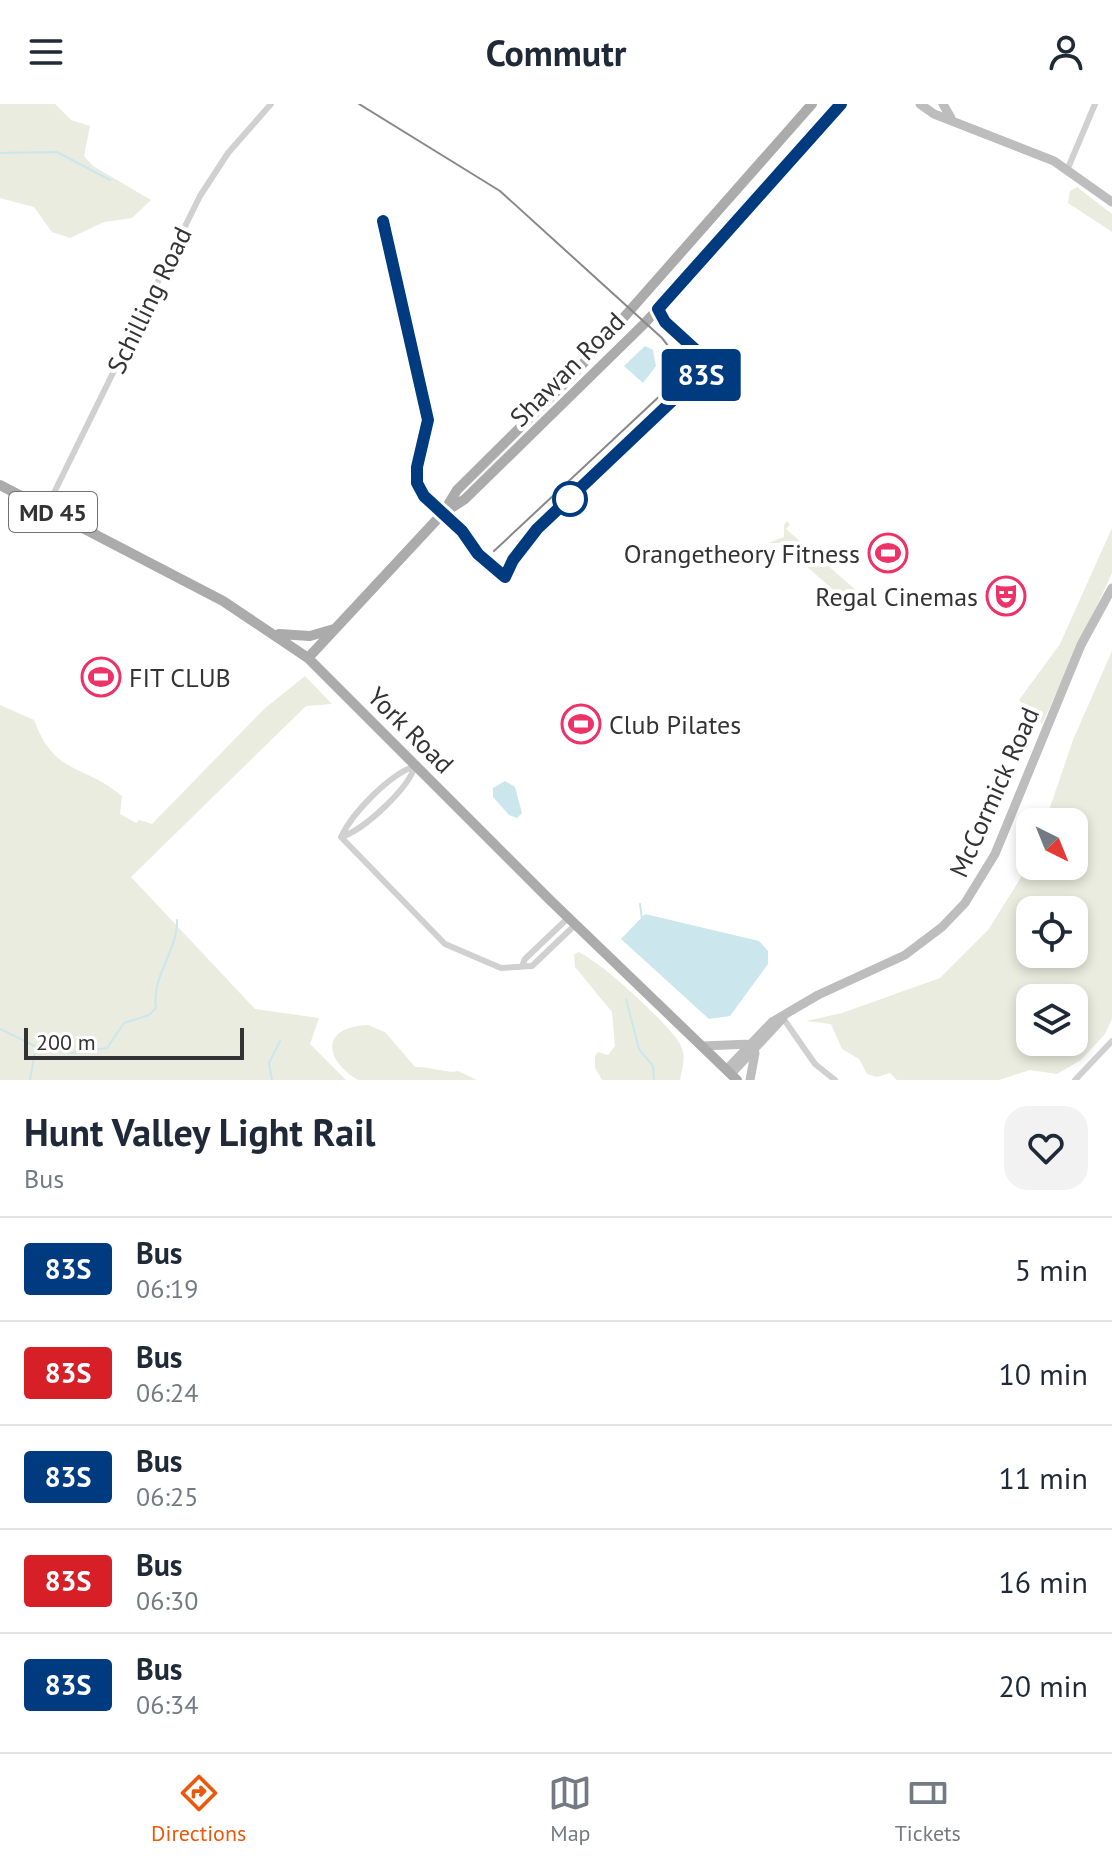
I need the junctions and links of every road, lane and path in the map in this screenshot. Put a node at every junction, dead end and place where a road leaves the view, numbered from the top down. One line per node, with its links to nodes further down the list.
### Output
1 (271, 104): 13 (street, Schilling Road)
2 (812, 104): 10 (main road, Shawan Road)
3 (841, 104): 11 (main road, Shawan Road)
4 (920, 104): 7 (main road)
5 (943, 104): 7 (main road)
6 (1095, 104): 8 (street)
7 (951, 118): 8 (main road)
8 (1068, 168): 9 (main road)
9 (1112, 202)
10 (548, 401): 11 (main road); 14 (main road, Shawan Road)
11 (557, 411): 14 (main road, Shawan Road)
12 (0, 485): 13 (main road, York Road / MD 45)
13 (46, 509): 17 (main road, York Road / MD 45)
14 (443, 513): 16 (main road, Shawan Road)
15 (1112, 588): 22 (main road, McCormick Road)
16 (335, 629): 17 (main road); 18 (main road, Shawan Road)
17 (277, 634): 18 (main road, York Road / MD 45)
18 (308, 658): 19 (main road, York Road / MD 45)
19 (415, 766): 20 (street); 20 (street); 21 (main road, York Road / MD 45)
20 (341, 837): 21 (street)
21 (572, 921): 25 (main road, York Road / MD 45)
22 (783, 1018): 24 (main road, McCormick Road); 28 (street)
23 (1112, 1041): 29 (street)
24 (754, 1045): 25 (main road); 26 (main road, McCormick Road); 27 (main road)
25 (703, 1046): 26 (main road, York Road / MD 45)
26 (731, 1075)
27 (750, 1080)
28 (835, 1080)
29 (1075, 1080)

